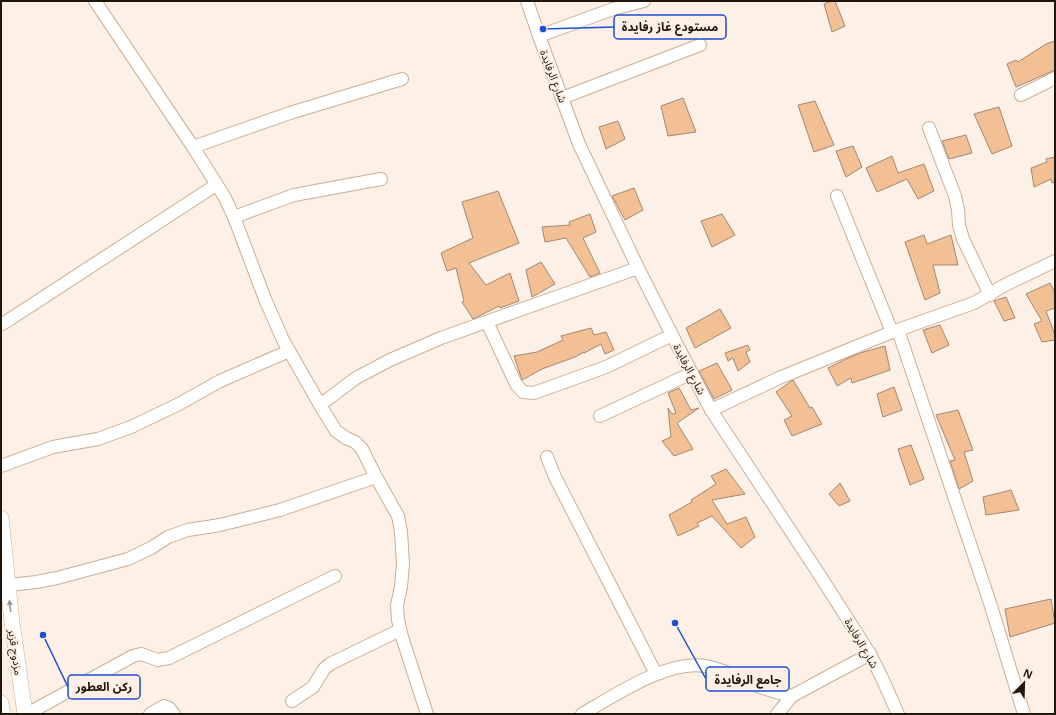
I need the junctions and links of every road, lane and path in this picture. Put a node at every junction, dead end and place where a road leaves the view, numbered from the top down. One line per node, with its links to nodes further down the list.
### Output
1 (95, 1): 11 (street)
2 (527, 1): 4 (street, شارع الرفايدة)
3 (644, 1): 4 (street)
4 (539, 36): 9 (street, شارع الرفايدة)
5 (700, 45): 9 (street)
6 (1055, 78): 8 (street)
7 (402, 79): 11 (street)
8 (1021, 95)
9 (562, 98): 17 (street, شارع الرفايدة)
10 (929, 128): 18 (street)
11 (193, 147): 13 (street)
12 (381, 179): 15 (street)
13 (216, 185): 15 (street); 20 (street)
14 (837, 196): 21 (street)
15 (234, 217): 23 (street)
16 (1055, 261): 18 (street)
17 (638, 268): 19 (street); 22 (street, شارع الرفايدة)
18 (990, 294): 21 (street)
19 (487, 322): 22 (street); 25 (street)
20 (1, 325)
21 (895, 331): 26 (street); 48 (street)
22 (672, 335): 24 (street, شارع الرفايدة)
23 (290, 351): 25 (street); 29 (street)
24 (692, 373): 26 (street, شارع الرفايدة); 27 (street)
25 (320, 405): 30 (street)
26 (711, 410): 35 (street, شارع الرفايدة)
27 (600, 416)
28 (547, 457): 36 (street)
29 (1, 466)
30 (376, 478): 33 (street); 34 (street)
31 (1, 518): 33 (main road, مزدوج قزير)
32 (335, 576): 41 (street)
33 (4, 586): 41 (main road, مزدوج قزير, one-way to 33)
34 (400, 630): 38 (street); 44 (street)
35 (870, 654): 37 (street); 47 (street, شارع الرفايدة)
36 (656, 674): 37 (street); 45 (street)
37 (792, 696): 46 (street)
38 (292, 700)
39 (1, 703): 40 (main road)
40 (3, 714)
41 (26, 714)
42 (150, 714): 43 (street)
43 (174, 714)
44 (427, 714)
45 (582, 714)
46 (777, 714)
47 (898, 714)
48 (1024, 714)

